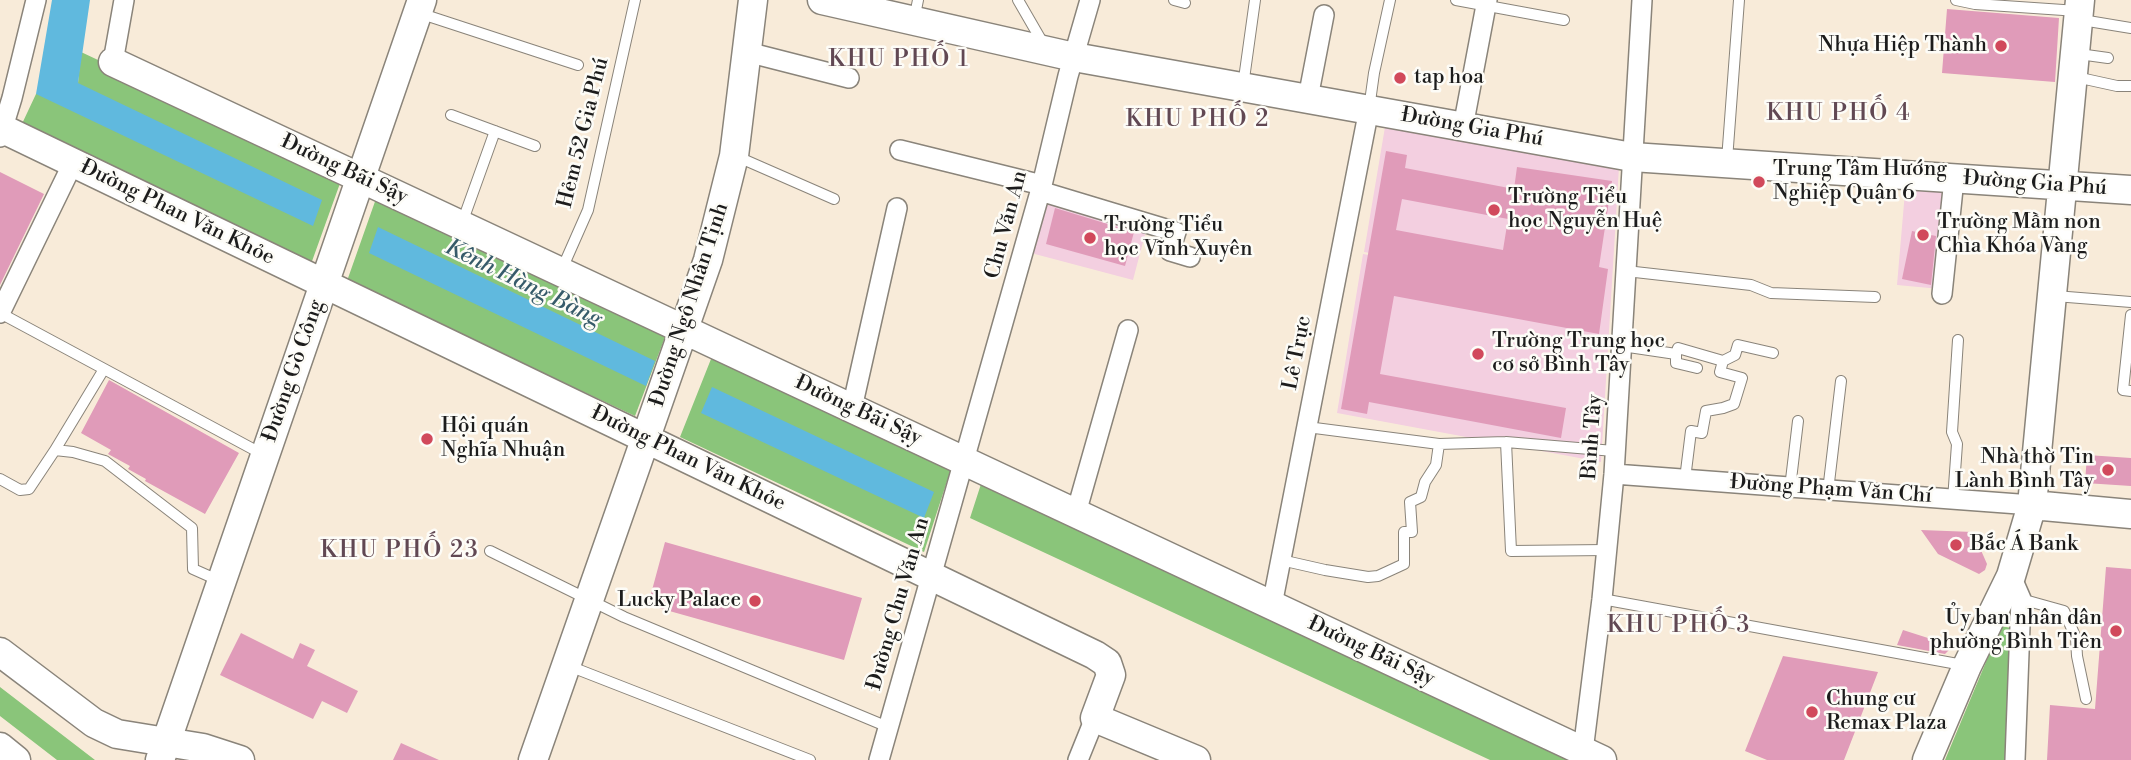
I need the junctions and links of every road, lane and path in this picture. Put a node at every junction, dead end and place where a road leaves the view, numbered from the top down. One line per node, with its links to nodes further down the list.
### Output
1 (36, 0): 30 (street)
2 (124, 0): 26 (street)
3 (635, 0): 56 (lane, Hẻm 52 Gia Phú)
4 (753, 0): 23 (street, Đường Ngô Nhân Tịnh)
5 (822, 0): 16 (street, Đường Gia Phú)
6 (1018, 0): 22 (lane)
7 (1090, 0): 24 (street, Chu Văn An)
8 (1255, 0): 33 (lane)
9 (1390, 0): 35 (lane)
10 (1456, 0): 14 (lane)
11 (1642, 0): 43 (street, Bình Tây)
12 (1738, 0): 45 (lane)
13 (1956, 0): 18 (lane)
14 (1486, 3): 20 (lane); 37 (street)
15 (420, 6): 27 (lane); 46 (street, Đường Gò Công)
16 (875, 6): 17 (street, Đường Gia Phú)
17 (916, 10): 22 (street, Đường Gia Phú)
18 (2079, 10): 21 (lane); 28 (street)
19 (1324, 15): 34 (street)
20 (1564, 20)
21 (2131, 28)
22 (1046, 50): 24 (street, Đường Gia Phú)
23 (747, 52): 31 (street); 42 (street, Đường Ngô Nhân Tịnh)
24 (1074, 57): 33 (street, Đường Gia Phú); 49 (street, Chu Văn An)
25 (2108, 58): 28 (lane)
26 (113, 62): 46 (street, Đường Bãi Sậy)
27 (578, 65)
28 (2073, 65): 32 (lane); 48 (street)
29 (0, 66): 30 (street)
30 (18, 75): 39 (street)
31 (849, 78)
32 (2131, 86)
33 (1242, 87): 34 (street, Đường Gia Phú)
34 (1308, 99): 35 (street, Đường Gia Phú)
35 (1369, 110): 37 (street, Đường Gia Phú); 78 (street, Lê Trực)
36 (451, 115): 38 (lane)
37 (1463, 127): 43 (street, Đường Gia Phú)
38 (495, 131): 40 (lane); 53 (lane)
39 (2, 133): 44 (street, Đường Phan Văn Khỏe)
40 (535, 146)
41 (900, 150): 49 (street)
42 (734, 156): 51 (lane); 64 (street, Đường Ngô Nhân Tịnh)
43 (1632, 157): 45 (street, Đường Gia Phú); 55 (street, Bình Tây)
44 (74, 163): 57 (street, Đường Phan Văn Khỏe); 62 (street)
45 (1727, 163): 47 (street, Đường Gia Phú)
46 (360, 178): 53 (street, Đường Bãi Sậy); 57 (street, Đường Gò Công)
47 (1954, 178): 48 (street, Đường Gia Phú); 58 (street)
48 (2062, 186): 50 (street, Đường Gia Phú); 59 (street)
49 (1041, 188): 54 (street); 85 (street, Chu Văn An)
50 (2131, 190)
51 (834, 199)
52 (897, 208): 76 (street)
53 (461, 225): 56 (street, Đường Bãi Sậy)
54 (1190, 257)
55 (1626, 271): 60 (lane); 67 (street, Bình Tây)
56 (560, 272): 64 (street, Đường Bãi Sậy)
57 (324, 284): 79 (street, Đường Phan Văn Khỏe); 84 (street, Đường Gò Công)
58 (1942, 293)
59 (2052, 296): 61 (lane); 92 (street)
60 (1875, 297)
61 (2131, 302)
62 (0, 313): 73 (lane)
63 (2131, 316): 70 (lane)
64 (685, 330): 76 (street, Đường Bãi Sậy); 79 (street, Đường Ngô Nhân Tịnh)
65 (1128, 331): 93 (street)
66 (1958, 340): 91 (lane)
67 (1622, 346): 69 (lane); 83 (street, Bình Tây)
68 (1773, 353): 71 (lane)
69 (1676, 354): 71 (lane); 72 (lane)
70 (2129, 355): 75 (lane)
71 (1723, 361): 88 (lane)
72 (1697, 368)
73 (104, 369): 82 (lane); 84 (lane)
74 (1841, 381): 90 (lane)
75 (2131, 391)
76 (852, 408): 85 (street, Đường Bãi Sậy)
77 (1798, 421): 89 (lane)
78 (1307, 428): 81 (lane); 97 (street, Lê Trực)
79 (646, 439): 98 (street, Đường Phan Văn Khỏe); 102 (street, Đường Ngô Nhân Tịnh)
80 (1506, 442): 81 (lane); 83 (lane); 95 (lane)
81 (1439, 444): 97 (lane)
82 (55, 450): 87 (lane); 99 (lane)
83 (1614, 451): 86 (street, Bình Tây)
84 (265, 455): 99 (street, Đường Gò Công)
85 (965, 461): 93 (street, Đường Bãi Sậy); 98 (street, Đường Chu Văn An)
86 (1614, 474): 88 (street, Đường Phạm Văn Chí); 95 (street, Bình Tây)
87 (0, 479)
88 (1685, 479): 89 (street, Đường Phạm Văn Chí)
89 (1790, 488): 90 (street, Đường Phạm Văn Chí)
90 (1828, 491): 91 (street, Đường Phạm Văn Chí)
91 (1953, 500): 92 (street, Đường Phạm Văn Chí)
92 (2032, 505): 94 (street, Đường Phạm Văn Chí); 100 (street)
93 (1076, 513): 103 (street, Đường Bãi Sậy)
94 (2131, 514)
95 (1606, 550): 101 (street, Bình Tây)
96 (490, 551): 102 (lane)
97 (1281, 560): 103 (street, Lê Trực)
98 (931, 576): 108 (street, Đường Phan Văn Khỏe); 109 (street, Đường Chu Văn An)
99 (221, 581): 111 (street, Đường Gò Công)
100 (2016, 587): 106 (street); 107 (lane); 121 (street)
101 (1602, 599): 106 (lane); 112 (street, Bình Tây)
102 (590, 600): 105 (street, Đường Ngô Nhân Tịnh); 109 (lane)
103 (1272, 606): 112 (street, Đường Bãi Sậy)
104 (0, 652): 111 (street)
105 (566, 665): 115 (street, Đường Ngô Nhân Tịnh); 116 (lane)
106 (1967, 666): 120 (street)
107 (2086, 699)
108 (1096, 718): 118 (street); 119 (street)
109 (888, 727): 117 (street, Đường Chu Văn An)
110 (0, 747): 113 (street)
111 (162, 751): 114 (street)
112 (1592, 755)
113 (16, 760)
114 (240, 760)
115 (533, 760)
116 (810, 760)
117 (879, 760)
118 (1078, 760)
119 (1196, 760)
120 (1927, 760)
121 (2015, 760)

